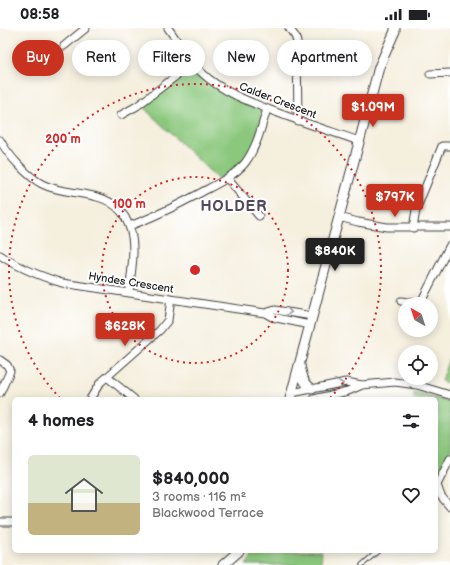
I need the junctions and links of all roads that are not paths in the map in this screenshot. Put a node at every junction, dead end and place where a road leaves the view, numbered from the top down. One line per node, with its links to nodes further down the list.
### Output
1 (86, 28): 6 (street)
2 (168, 28): 5 (street, Calder Crescent)
3 (289, 28): 13 (street)
4 (397, 29): 15 (street)
5 (177, 40)
6 (64, 46)
7 (450, 73): 8 (street)
8 (430, 74)
9 (205, 75): 11 (street, Calder Crescent)
10 (176, 76): 12 (street)
11 (267, 109): 13 (street, Calder Crescent); 17 (street)
12 (121, 115)
13 (298, 121): 15 (street, Calder Crescent)
14 (0, 140): 20 (street)
15 (359, 141): 19 (street)
16 (450, 146): 22 (street)
17 (227, 178): 18 (street); 20 (street)
18 (260, 216)
19 (339, 217): 22 (street); 28 (street)
20 (130, 226): 25 (street)
21 (450, 227): 22 (street)
22 (413, 228)
23 (450, 245): 26 (street)
24 (0, 256): 25 (street, Hyndes Crescent)
25 (129, 292): 27 (street, Hyndes Crescent)
26 (424, 297)
27 (171, 299): 28 (street, Hyndes Crescent); 31 (street)
28 (311, 321): 30 (street)
29 (0, 360): 34 (street)
30 (300, 364): 33 (street); 36 (street)
31 (107, 377): 37 (street); 38 (street)
32 (362, 385): 33 (street, one-way to 32); 35 (street); 39 (street)
33 (312, 389): 36 (street)
34 (0, 392)
35 (450, 395)
36 (291, 396)
37 (91, 397)
38 (132, 397)
39 (322, 397)
40 (450, 459): 41 (street)
41 (438, 483)
42 (438, 492): 43 (street)
43 (450, 507)
44 (0, 522): 45 (street)
45 (12, 522)
46 (237, 553): 48 (street)
47 (376, 553): 49 (lane)
48 (223, 565)
49 (362, 565)

